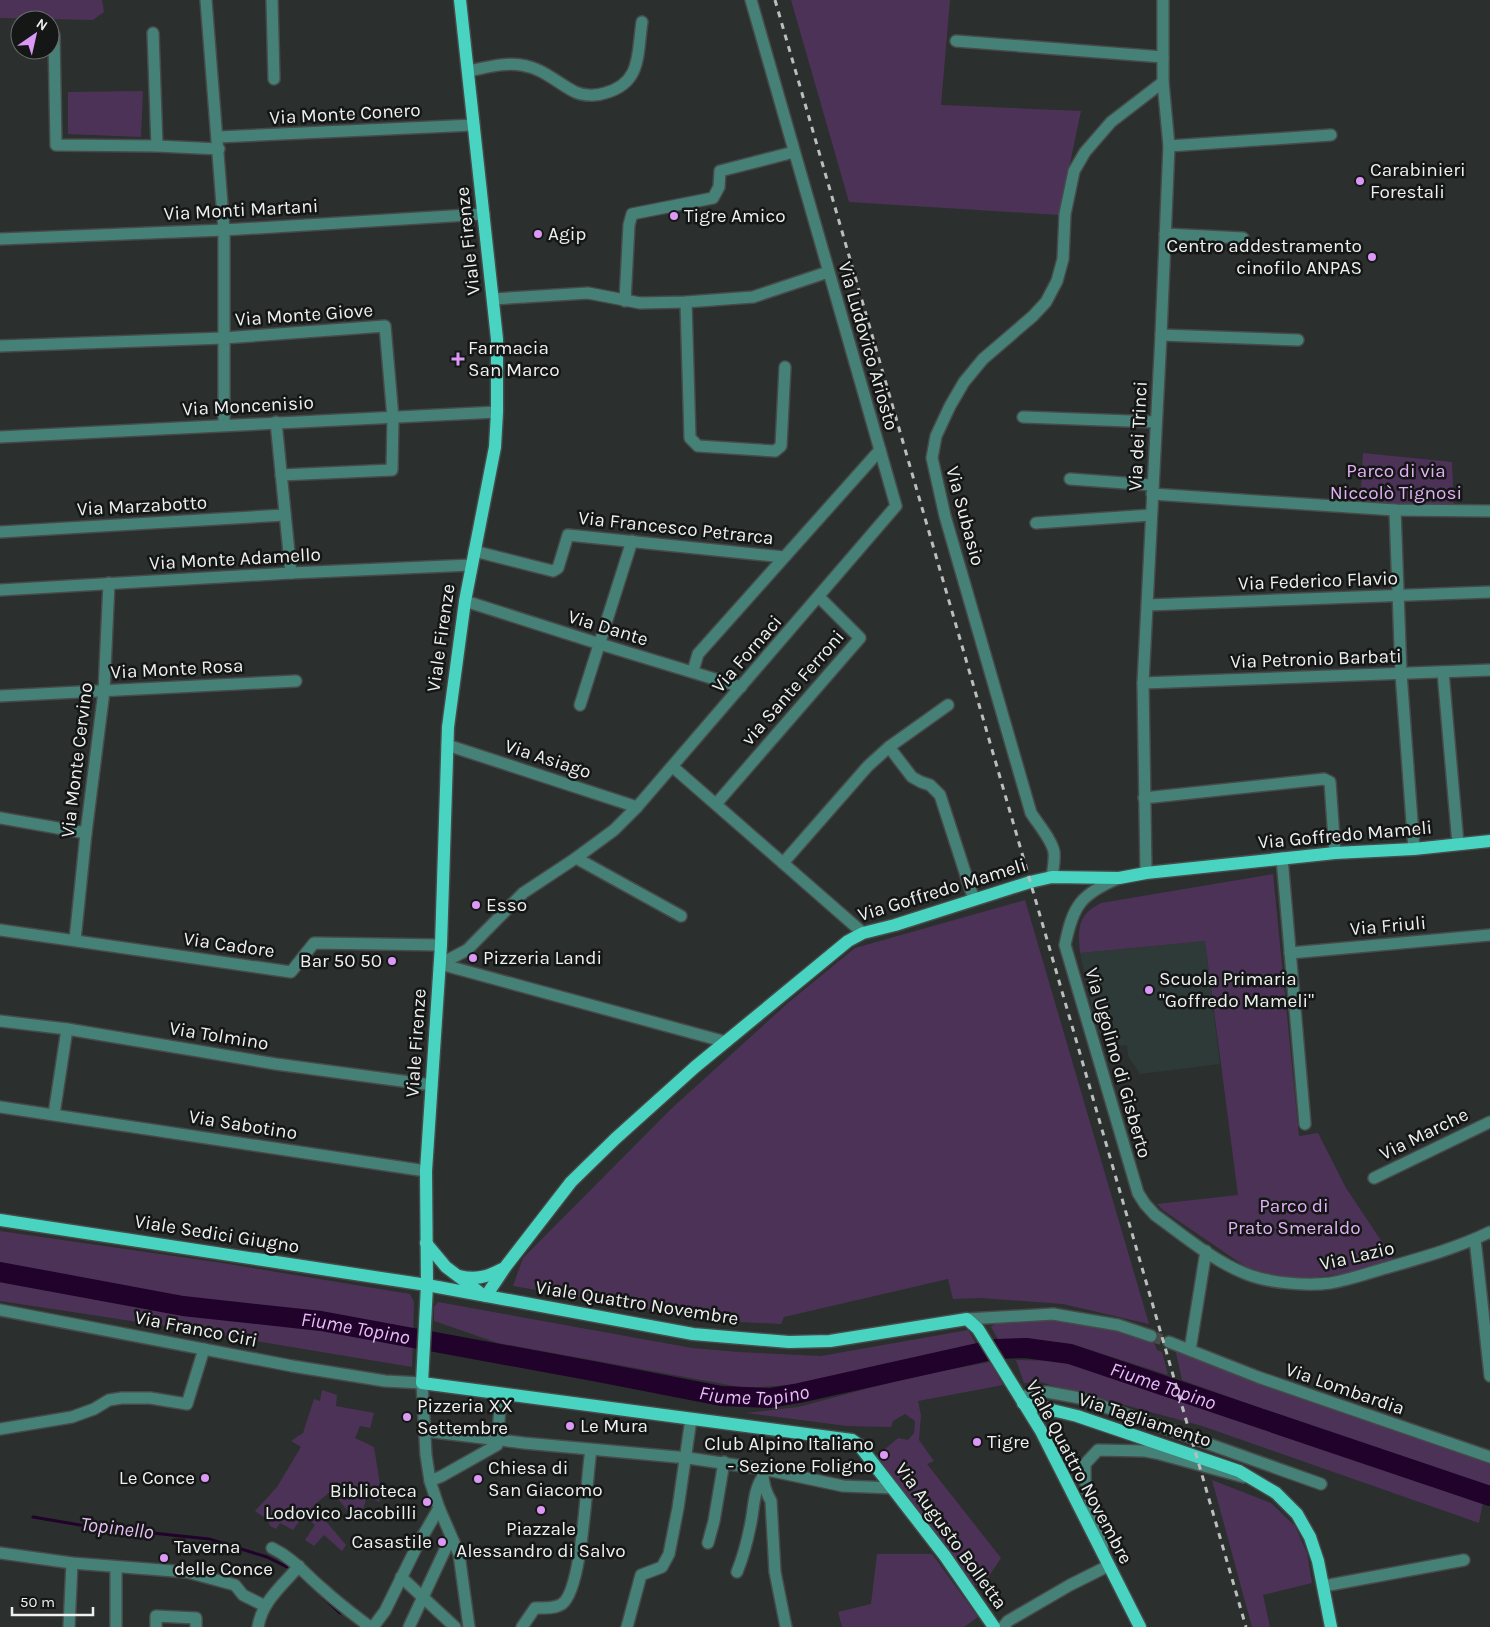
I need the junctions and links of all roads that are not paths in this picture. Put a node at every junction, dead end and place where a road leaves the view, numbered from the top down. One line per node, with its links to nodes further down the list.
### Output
1 (206, 0): 16 (street, Via Monte Giove)
2 (272, 0): 12 (street)
3 (460, 0): 11 (main road, Viale Firenze)
4 (751, 0): 19 (street, Via Ludovico Ariosto)
5 (1163, 0): 9 (street, Via dei Trinci)
6 (642, 22): 11 (street)
7 (153, 33): 17 (street)
8 (956, 42): 9 (street)
9 (1163, 57): 13 (street, Via dei Trinci)
10 (54, 60): 17 (street, Via Monte Conero)
11 (468, 71): 14 (main road, Viale Firenze)
12 (274, 79)
13 (1163, 82): 18 (street, Via dei Trinci); 91 (street, Via Subasio)
14 (474, 125): 16 (street, Via Monte Conero); 20 (main road, Viale Firenze)
15 (1331, 135): 18 (street)
16 (218, 143): 17 (street, Via Monte Conero); 21 (street, Via Monte Giove)
17 (157, 146)
18 (1168, 146): 22 (street, Via dei Trinci)
19 (794, 152): 25 (street, Via Ludovico Ariosto); 27 (street)
20 (484, 214): 21 (street, Via Monti Martani); 26 (main road, Viale Firenze)
21 (224, 230): 23 (street, Via Monti Martani); 30 (street, Via Monte Giove)
22 (1166, 234): 24 (street); 29 (street, Via dei Trinci)
23 (0, 238)
24 (1243, 238)
25 (828, 272): 28 (street); 41 (street, Via Ludovico Ariosto)
26 (493, 299): 27 (street); 34 (main road, Viale Firenze)
27 (625, 300): 28 (street)
28 (686, 302): 33 (street)
29 (1161, 335): 31 (street); 38 (street, Via dei Trinci)
30 (224, 338): 32 (street, Via Monte Giove); 36 (street, Via Monte Giove); 39 (street, Via Monte Giove)
31 (1298, 340)
32 (0, 346)
33 (784, 367)
34 (497, 412): 36 (street, Via Moncenisio); 52 (main road, Viale Firenze)
35 (1023, 417): 38 (street)
36 (393, 418): 37 (street, Via Moncenisio); 42 (street)
37 (276, 422): 39 (street, Via Moncenisio); 42 (street)
38 (1156, 422): 44 (street, Via dei Trinci)
39 (224, 424): 40 (street, Via Moncenisio)
40 (0, 437)
41 (880, 450): 53 (street, Via Ludovico Ariosto); 60 (street, Via Fornaci)
42 (281, 475): 47 (street)
43 (1070, 479): 44 (street)
44 (1152, 489): 45 (street); 48 (street, Via dei Trinci)
45 (1395, 510): 46 (street); 59 (street)
46 (1490, 511)
47 (285, 515): 50 (street, Via Marzabotto); 55 (street)
48 (1151, 515): 49 (street); 62 (street, Via dei Trinci)
49 (1036, 523)
50 (0, 532)
51 (632, 541): 52 (street, Via Francesco Petrarca); 53 (street, Via Francesco Petrarca); 63 (street)
52 (474, 550): 54 (main road, Viale Firenze)
53 (784, 556): 65 (street, Via Ludovico Ariosto)
54 (471, 565): 55 (street, Via Monte Adamello); 61 (main road, Viale Firenze)
55 (290, 573): 56 (street, Via Monte Adamello)
56 (109, 583): 57 (street, Via Monte Adamello); 71 (street, Via Monte Cervino)
57 (0, 590)
58 (1490, 592): 59 (street, Via Federico Flavio)
59 (1398, 594): 62 (street, Via Federico Flavio); 67 (street)
60 (819, 597): 70 (street, Via Fornaci); 79 (street, via Sante Ferroni)
61 (465, 601): 63 (street, Via Dante); 75 (main road, Viale Firenze)
62 (1148, 605): 69 (street, Via dei Trinci)
63 (600, 644): 65 (street, Via Dante); 74 (street)
64 (1490, 670): 66 (street, Via Petronio Barbati)
65 (693, 671): 70 (street, Via Dante)
66 (1443, 672): 67 (street, Via Petronio Barbati); 84 (street)
67 (1401, 673): 69 (street, Via Petronio Barbati); 85 (street)
68 (296, 681): 71 (street, Via Monte Rosa)
69 (1143, 682): 78 (street, Via dei Trinci)
70 (741, 687): 77 (street, Via Fornaci)
71 (104, 691): 72 (street, Via Monte Rosa); 82 (street, Via Monte Cervino)
72 (0, 696)
73 (948, 705): 76 (street)
74 (580, 706)
75 (447, 745): 80 (street, Via Asiago); 99 (main road, Viale Firenze)
76 (889, 747): 89 (street); 93 (street)
77 (673, 766): 79 (street); 80 (street, Via Fornaci)
78 (1144, 798): 86 (street); 90 (street, Via dei Trinci)
79 (716, 804): 89 (street)
80 (637, 807): 87 (street, Via Fornaci)
81 (0, 818): 82 (street)
82 (86, 833): 98 (street, Via Monte Cervino)
83 (1490, 841): 84 (main road, Via Goffredo Mameli)
84 (1458, 844): 85 (main road, Via Goffredo Mameli)
85 (1414, 849): 86 (main road, Via Goffredo Mameli)
86 (1335, 852): 88 (main road, Via Goffredo Mameli)
87 (576, 858): 94 (street); 101 (street, Via Fornaci)
88 (1282, 858): 90 (main road, Via Goffredo Mameli); 100 (street)
89 (783, 863): 96 (street)
90 (1146, 874): 92 (main road, Via Goffredo Mameli)
91 (1052, 877): 92 (main road, Via Goffredo Mameli); 93 (main road, Via Goffredo Mameli)
92 (1119, 878): 116 (street, Via Ugolino di Gisberto)
93 (974, 900): 96 (main road, Via Goffredo Mameli)
94 (681, 916)
95 (0, 930): 98 (street, Via Cadore)
96 (863, 933): 104 (main road, Via Goffredo Mameli)
97 (1490, 935): 100 (street, Via Friuli)
98 (75, 940): 99 (street, Via Cadore)
99 (441, 944): 101 (main road, Viale Firenze)
100 (1290, 953): 109 (street)
101 (440, 964): 104 (street); 105 (main road, Viale Firenze)
102 (0, 1020): 103 (street, Via Tolmino)
103 (67, 1029): 105 (street, Via Tolmino); 107 (street)
104 (726, 1042): 117 (main road, Via Goffredo Mameli)
105 (432, 1085): 110 (main road, Viale Firenze)
106 (0, 1107): 107 (street, Via Sabotino)
107 (54, 1114): 110 (street, Via Sabotino)
108 (1490, 1122): 111 (street, Via Marche)
109 (1305, 1124)
110 (426, 1170): 115 (main road, Viale Firenze)
111 (1374, 1178)
112 (0, 1220): 119 (main road, Viale Sedici Giugno)
113 (1490, 1232): 114 (street, Via Lazio)
114 (1475, 1240): 116 (street, Via Lazio); 127 (street)
115 (426, 1243): 118 (main road, Viale Quattro Novembre); 119 (main road, Viale Firenze)
116 (1206, 1251): 126 (street)
117 (506, 1266): 118 (main road, Via Goffredo Mameli); 120 (main road, Via Goffredo Mameli)
118 (456, 1275): 120 (main road, Viale Quattro Novembre)
119 (428, 1285): 120 (main road, Viale Quattro Novembre); 128 (main road, Viale Firenze)
120 (486, 1296): 122 (main road, Viale Quattro Novembre)
121 (0, 1310): 125 (street, Via Franco Ciri)
122 (967, 1319): 123 (street); 130 (main road, Viale Quattro Novembre)
123 (1151, 1336)
124 (1169, 1342): 126 (street)
125 (204, 1349): 128 (street, Via Franco Ciri); 132 (street)
126 (1190, 1350): 136 (street, Via Lombardia)
127 (1490, 1376)
128 (423, 1390): 129 (main road, Via Augusto Bolletta); 133 (street)
129 (503, 1394): 131 (main road, Via Augusto Bolletta); 134 (street)
130 (1022, 1400): 140 (main road, Via Tagliamento); 142 (street, Via Tagliamento); 149 (main road, Viale Quattro Novembre)
131 (691, 1419): 137 (street); 143 (main road, Via Augusto Bolletta)
132 (0, 1429)
133 (425, 1431): 134 (street); 141 (street)
134 (498, 1439): 135 (street); 141 (street)
135 (591, 1450): 137 (street); 169 (street)
136 (1490, 1457)
137 (686, 1458): 138 (street); 170 (street)
138 (724, 1462): 139 (street); 146 (street)
139 (763, 1474): 143 (street); 155 (street); 171 (street)
140 (1252, 1479): 149 (street, Via Tagliamento); 157 (main road, Via Tagliamento)
141 (430, 1481): 144 (street)
142 (1320, 1484)
143 (893, 1488): 172 (main road, Via Augusto Bolletta)
144 (438, 1508): 145 (street); 156 (street)
145 (451, 1537): 158 (street); 168 (street)
146 (708, 1544)
147 (272, 1548): 152 (street)
148 (0, 1553): 151 (street)
149 (1103, 1553): 153 (main road, Viale Quattro Novembre)
150 (1464, 1560): 157 (street)
151 (72, 1563): 154 (street); 160 (street)
152 (299, 1566): 159 (street); 165 (street)
153 (1108, 1566): 173 (street); 174 (main road, Viale Quattro Novembre)
154 (116, 1567): 159 (street); 161 (street)
155 (737, 1572)
156 (401, 1577): 158 (street); 165 (street)
157 (1324, 1586): 175 (main road, Via Tagliamento)
158 (422, 1597): 166 (street); 167 (street)
159 (265, 1606): 164 (street)
160 (69, 1627)
161 (116, 1627)
162 (156, 1627): 163 (street)
163 (196, 1627)
164 (258, 1627)
165 (371, 1627)
166 (409, 1627)
167 (455, 1627)
168 (469, 1627)
169 (522, 1627)
170 (627, 1627)
171 (786, 1627)
172 (994, 1627)
173 (1003, 1627)
174 (1140, 1627)
175 (1331, 1627)

